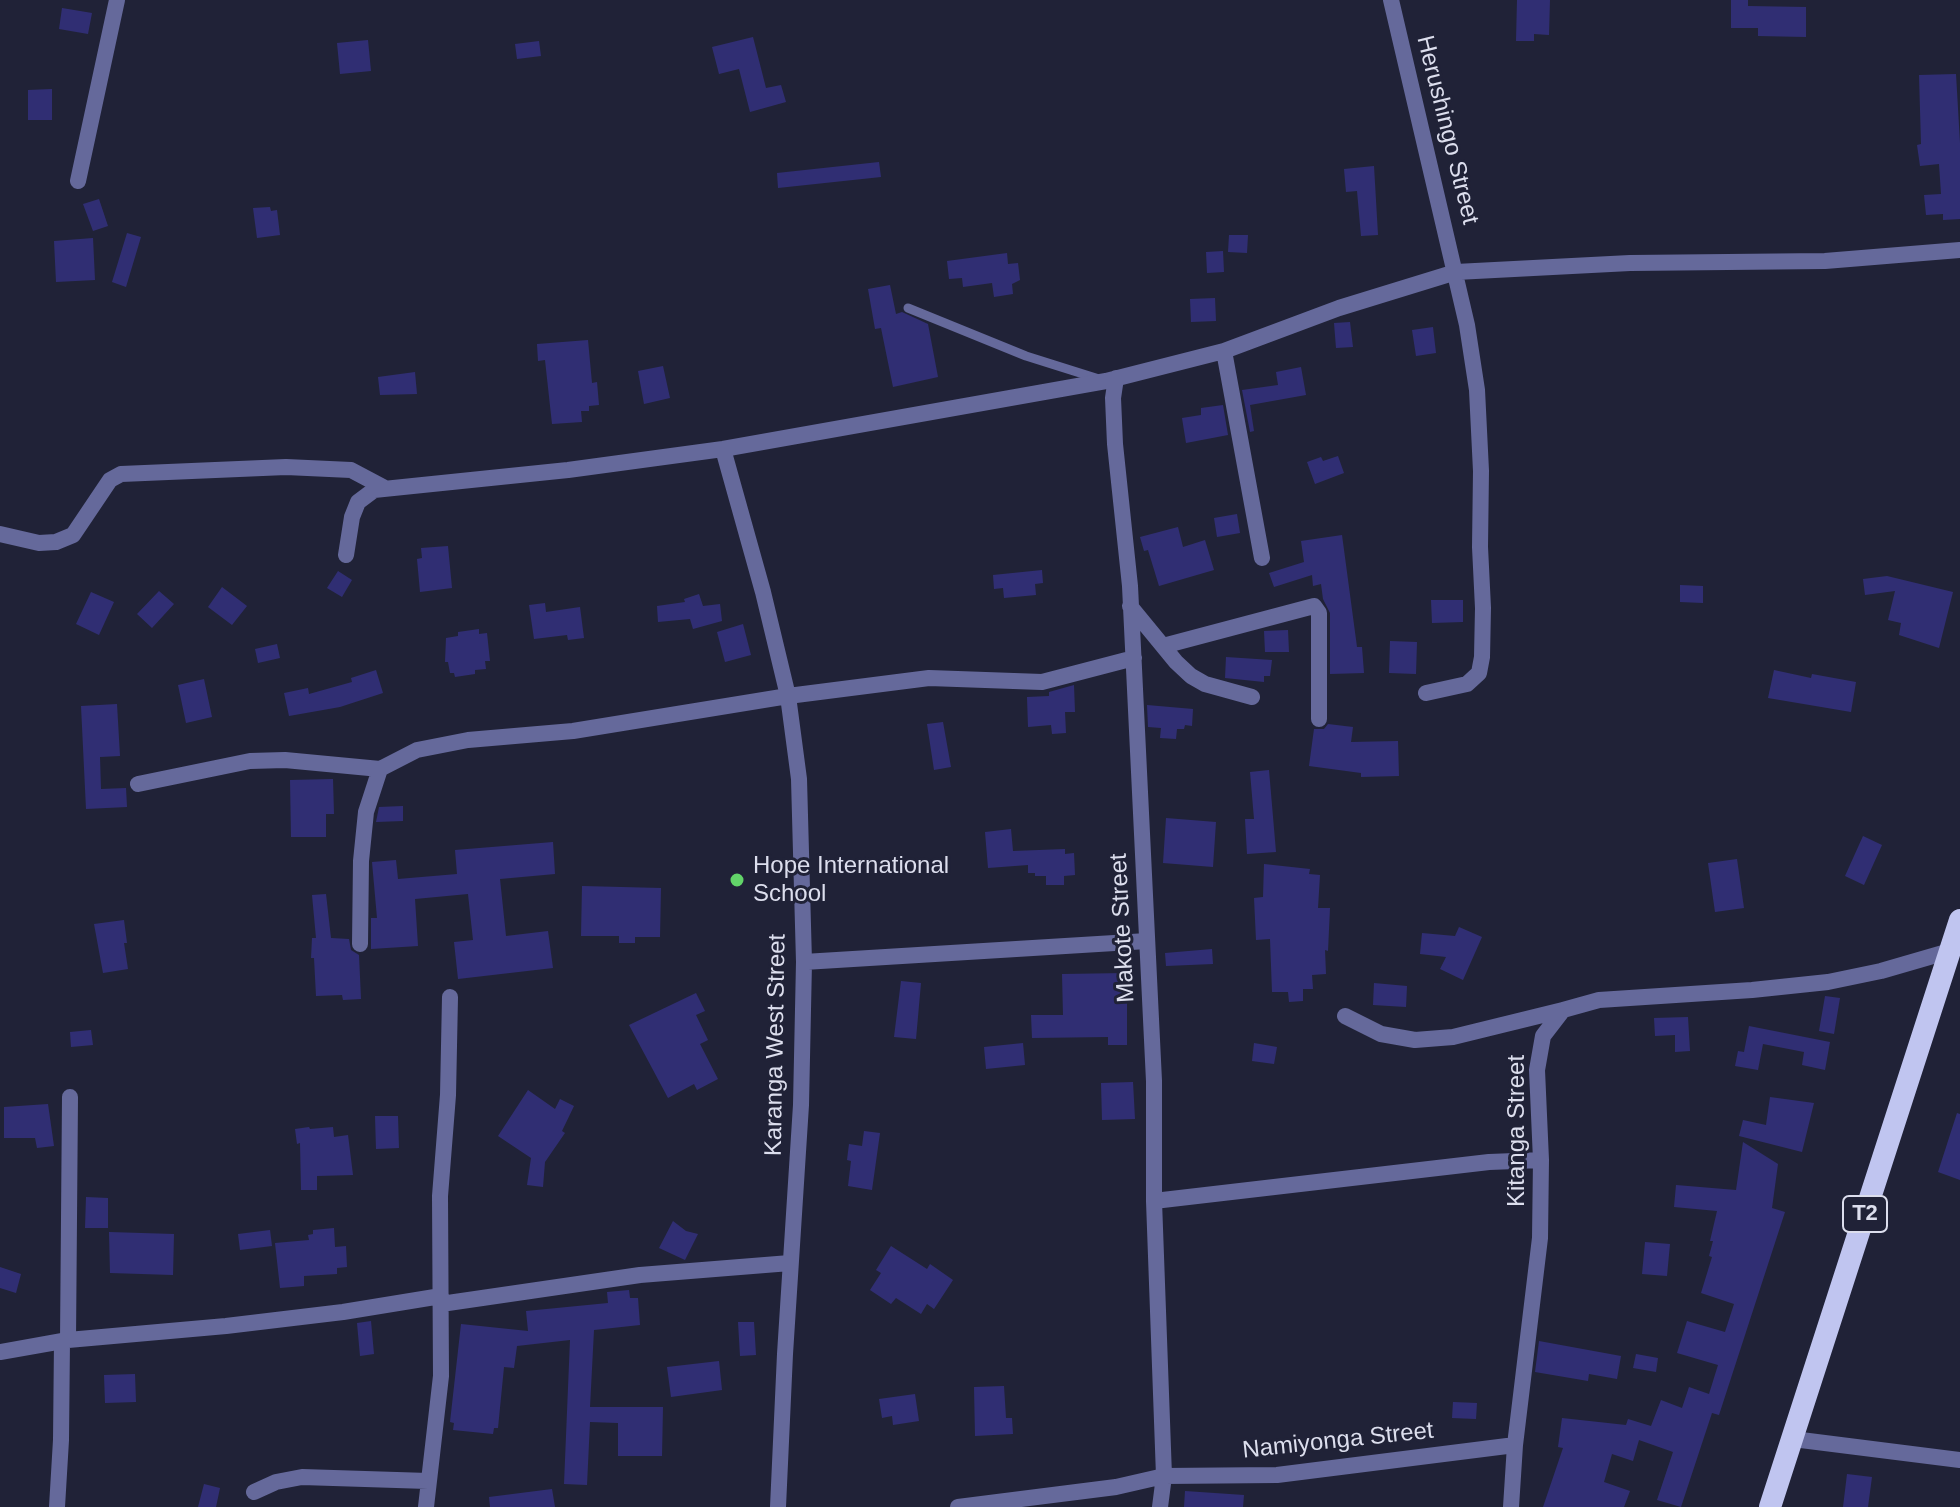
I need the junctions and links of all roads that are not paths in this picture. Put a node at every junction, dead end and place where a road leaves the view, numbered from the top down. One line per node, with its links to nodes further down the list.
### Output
1 (117, 0): 3 (street)
2 (1391, 0): 5 (street, Herushingo Street)
3 (78, 181)
4 (1960, 250): 5 (street)
5 (1456, 272): 7 (street); 17 (street, Herushingo Street)
6 (908, 308): 8 (lane)
7 (1224, 351): 8 (street); 13 (street)
8 (1111, 380): 9 (street); 14 (street, Makote Street)
9 (723, 449): 10 (street); 18 (street, Karanga West Street)
10 (385, 488): 11 (street); 12 (street)
11 (0, 534)
12 (346, 555)
13 (1262, 558)
14 (1129, 604): 15 (street); 16 (street, Makote Street)
15 (1163, 646): 19 (street); 20 (street)
16 (1134, 658): 18 (street); 24 (street, Makote Street)
17 (1426, 693)
18 (788, 696): 21 (street); 27 (street, Karanga West Street)
19 (1252, 697)
20 (1319, 719)
21 (380, 769): 22 (street); 25 (street)
22 (138, 784)
23 (1960, 920): 26 (highway, T2)
24 (1147, 941): 27 (street); 33 (street, Makote Street)
25 (360, 944)
26 (1950, 951): 29 (street); 38 (highway, T2)
27 (804, 962): 34 (street, Karanga West Street)
28 (450, 997): 35 (street)
29 (1563, 1010): 30 (street); 32 (street, Kitanga Street)
30 (1345, 1016)
31 (70, 1097): 36 (street)
32 (1541, 1160): 33 (street); 39 (street, Kitanga Street)
33 (1154, 1201): 41 (street, Makote Street)
34 (790, 1263): 35 (street); 46 (street, Karanga West Street)
35 (441, 1300): 36 (street); 42 (street)
36 (65, 1340): 37 (street); 44 (street)
37 (0, 1352)
38 (1793, 1439): 40 (street); 50 (highway, T2)
39 (1515, 1445): 41 (street, Namiyonga Street); 49 (street, Kitanga Street)
40 (1960, 1460)
41 (1164, 1476): 47 (street); 48 (street, Makote Street)
42 (428, 1481): 43 (street); 45 (street)
43 (254, 1492)
44 (57, 1507)
45 (426, 1507)
46 (778, 1507)
47 (958, 1507)
48 (1160, 1507)
49 (1511, 1507)
50 (1770, 1507)

